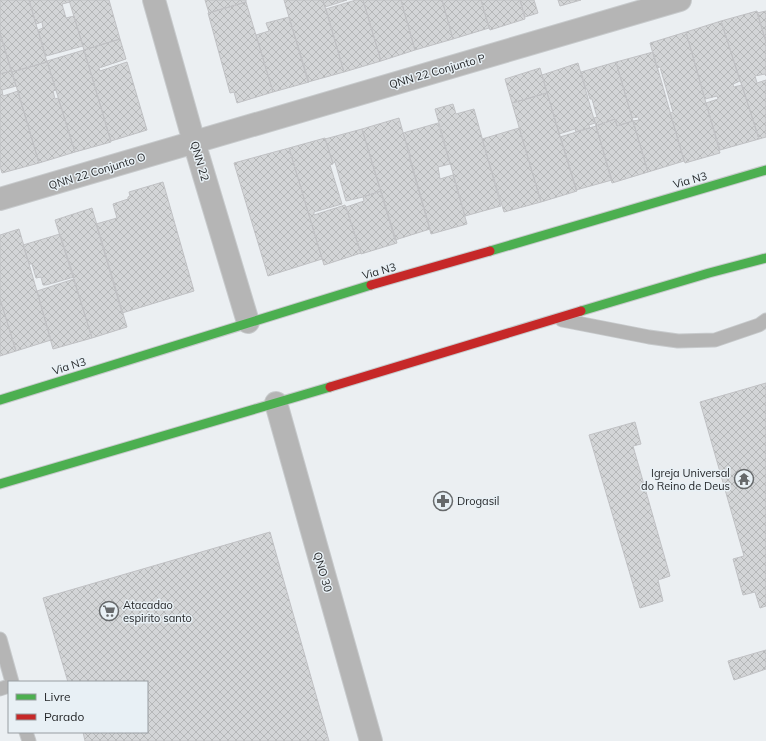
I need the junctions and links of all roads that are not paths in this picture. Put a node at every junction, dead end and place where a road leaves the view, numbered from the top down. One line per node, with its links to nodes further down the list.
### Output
1 (154, 0): 3 (street, QNN 22)
2 (680, 0): 3 (street, QNN 22 Conjunto P)
3 (194, 142): 5 (street, QNN 22 Conjunto O); 11 (street, QNN 22)
4 (766, 170): 11 (main road, Via N3)
5 (0, 199)
6 (747, 254): 8 (main road)
7 (766, 259): 8 (main road)
8 (709, 273): 9 (main road)
9 (557, 319): 10 (lane); 14 (main road)
10 (766, 320)
11 (248, 322): 12 (main road, Via N3)
12 (55, 383): 13 (main road, Via N3); 15 (main road)
13 (0, 400)
14 (276, 403): 16 (main road); 19 (street, QNO 30)
15 (0, 407)
16 (0, 484)
17 (0, 639): 18 (lane)
18 (12, 681)
19 (371, 741)

